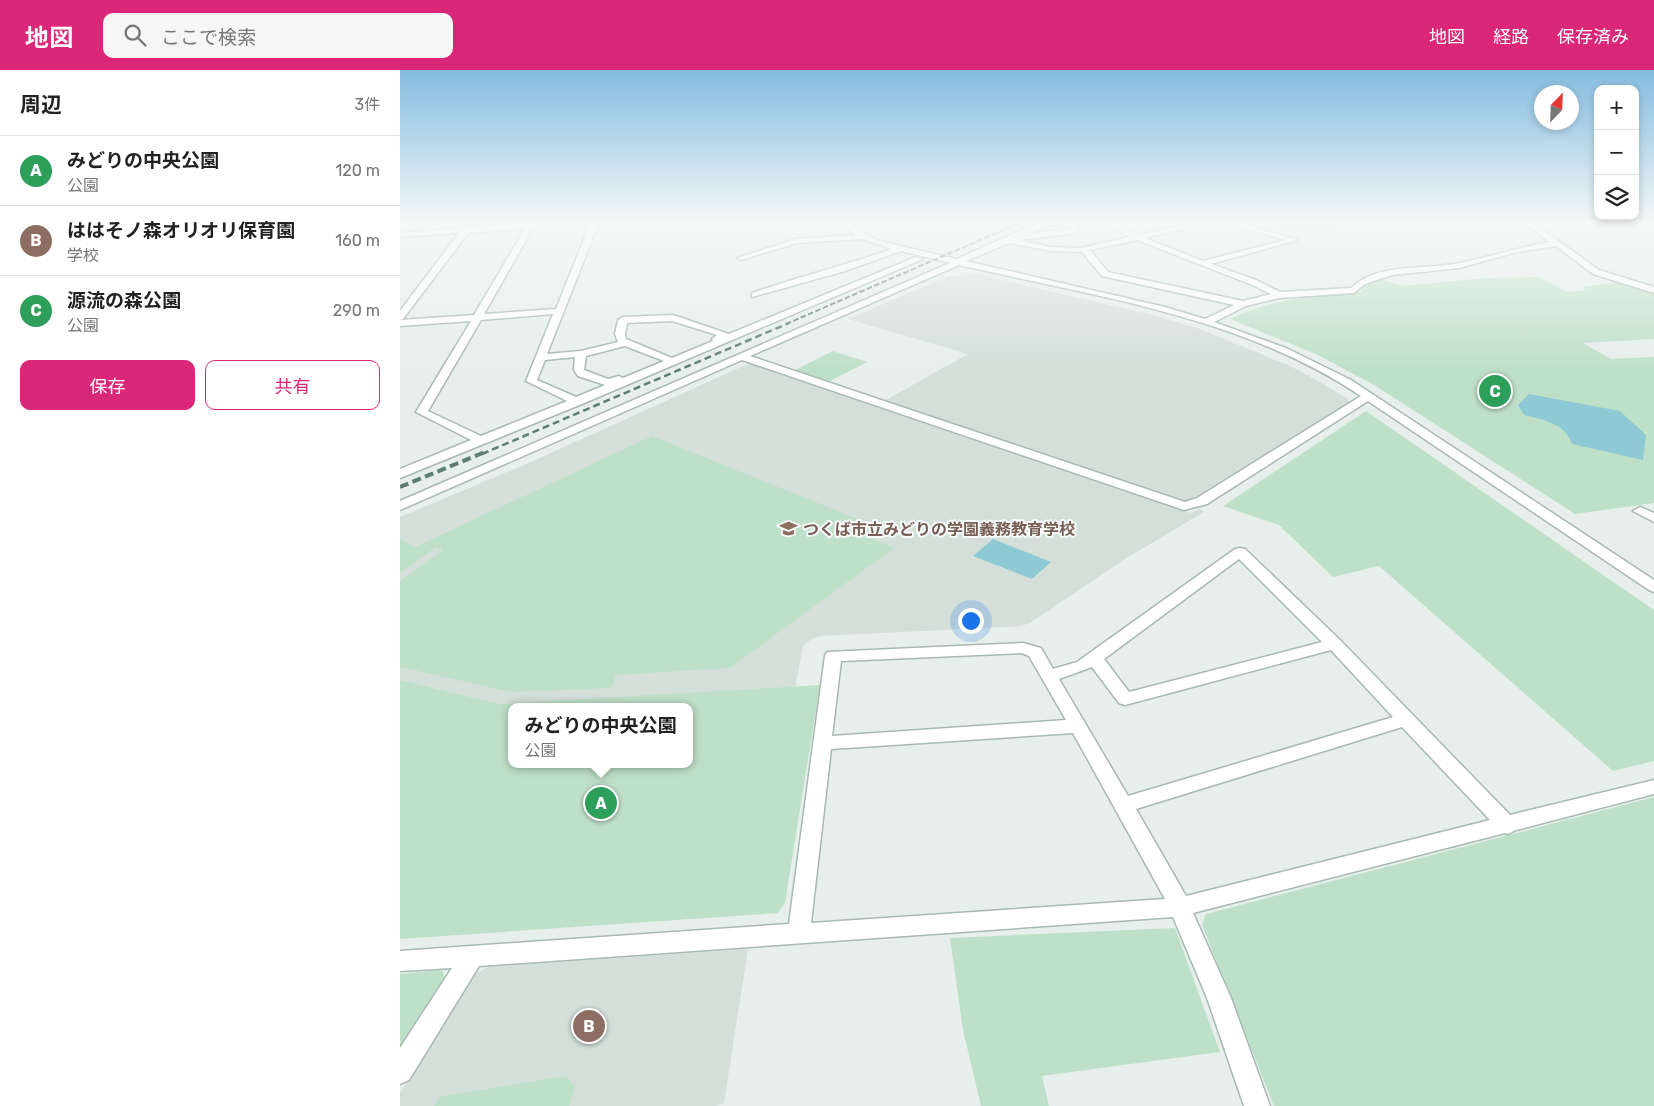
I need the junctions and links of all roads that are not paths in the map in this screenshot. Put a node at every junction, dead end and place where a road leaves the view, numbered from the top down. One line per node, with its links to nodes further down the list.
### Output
1 (435, 270): 17 (street)
2 (505, 270): 18 (street)
3 (576, 270): 16 (street)
4 (837, 270): 13 (street)
5 (892, 270): 27 (street)
6 (939, 270): 24 (street)
7 (992, 270): 19 (street)
8 (1102, 270): 15 (street)
9 (1220, 270): 14 (street)
10 (1417, 270): 14 (street)
11 (1594, 270): 12 (street)
12 (1654, 290)
13 (755, 295)
14 (1279, 295): 15 (street)
15 (1243, 304): 19 (street)
16 (560, 311): 18 (street); 23 (street)
17 (400, 317)
18 (478, 317): 20 (street); 28 (street)
19 (1206, 322): 26 (street)
20 (400, 324)
21 (624, 343): 22 (street); 25 (street); 25 (street)
22 (581, 354): 23 (street); 25 (street)
23 (542, 357): 27 (street)
24 (742, 357): 26 (street); 30 (street)
25 (668, 358)
26 (1369, 396): 33 (street)
27 (578, 402): 28 (street)
28 (481, 441): 29 (street)
29 (400, 474)
30 (400, 506)
31 (1654, 508): 32 (street)
32 (1654, 518)
33 (1654, 587)
34 (1334, 644): 35 (street); 35 (street); 37 (street)
35 (1094, 658): 36 (street)
36 (1048, 676): 38 (street); 39 (street)
37 (1406, 720): 41 (street); 42 (street)
38 (1078, 726): 39 (street); 41 (street)
39 (823, 743): 44 (street)
40 (1654, 787): 42 (street)
41 (1124, 805): 43 (street)
42 (1508, 826): 43 (street)
43 (1181, 907): 44 (street); 48 (street)
44 (799, 933): 45 (street)
45 (472, 957): 46 (street); 47 (street)
46 (400, 961)
47 (400, 1071)
48 (1257, 1106)

